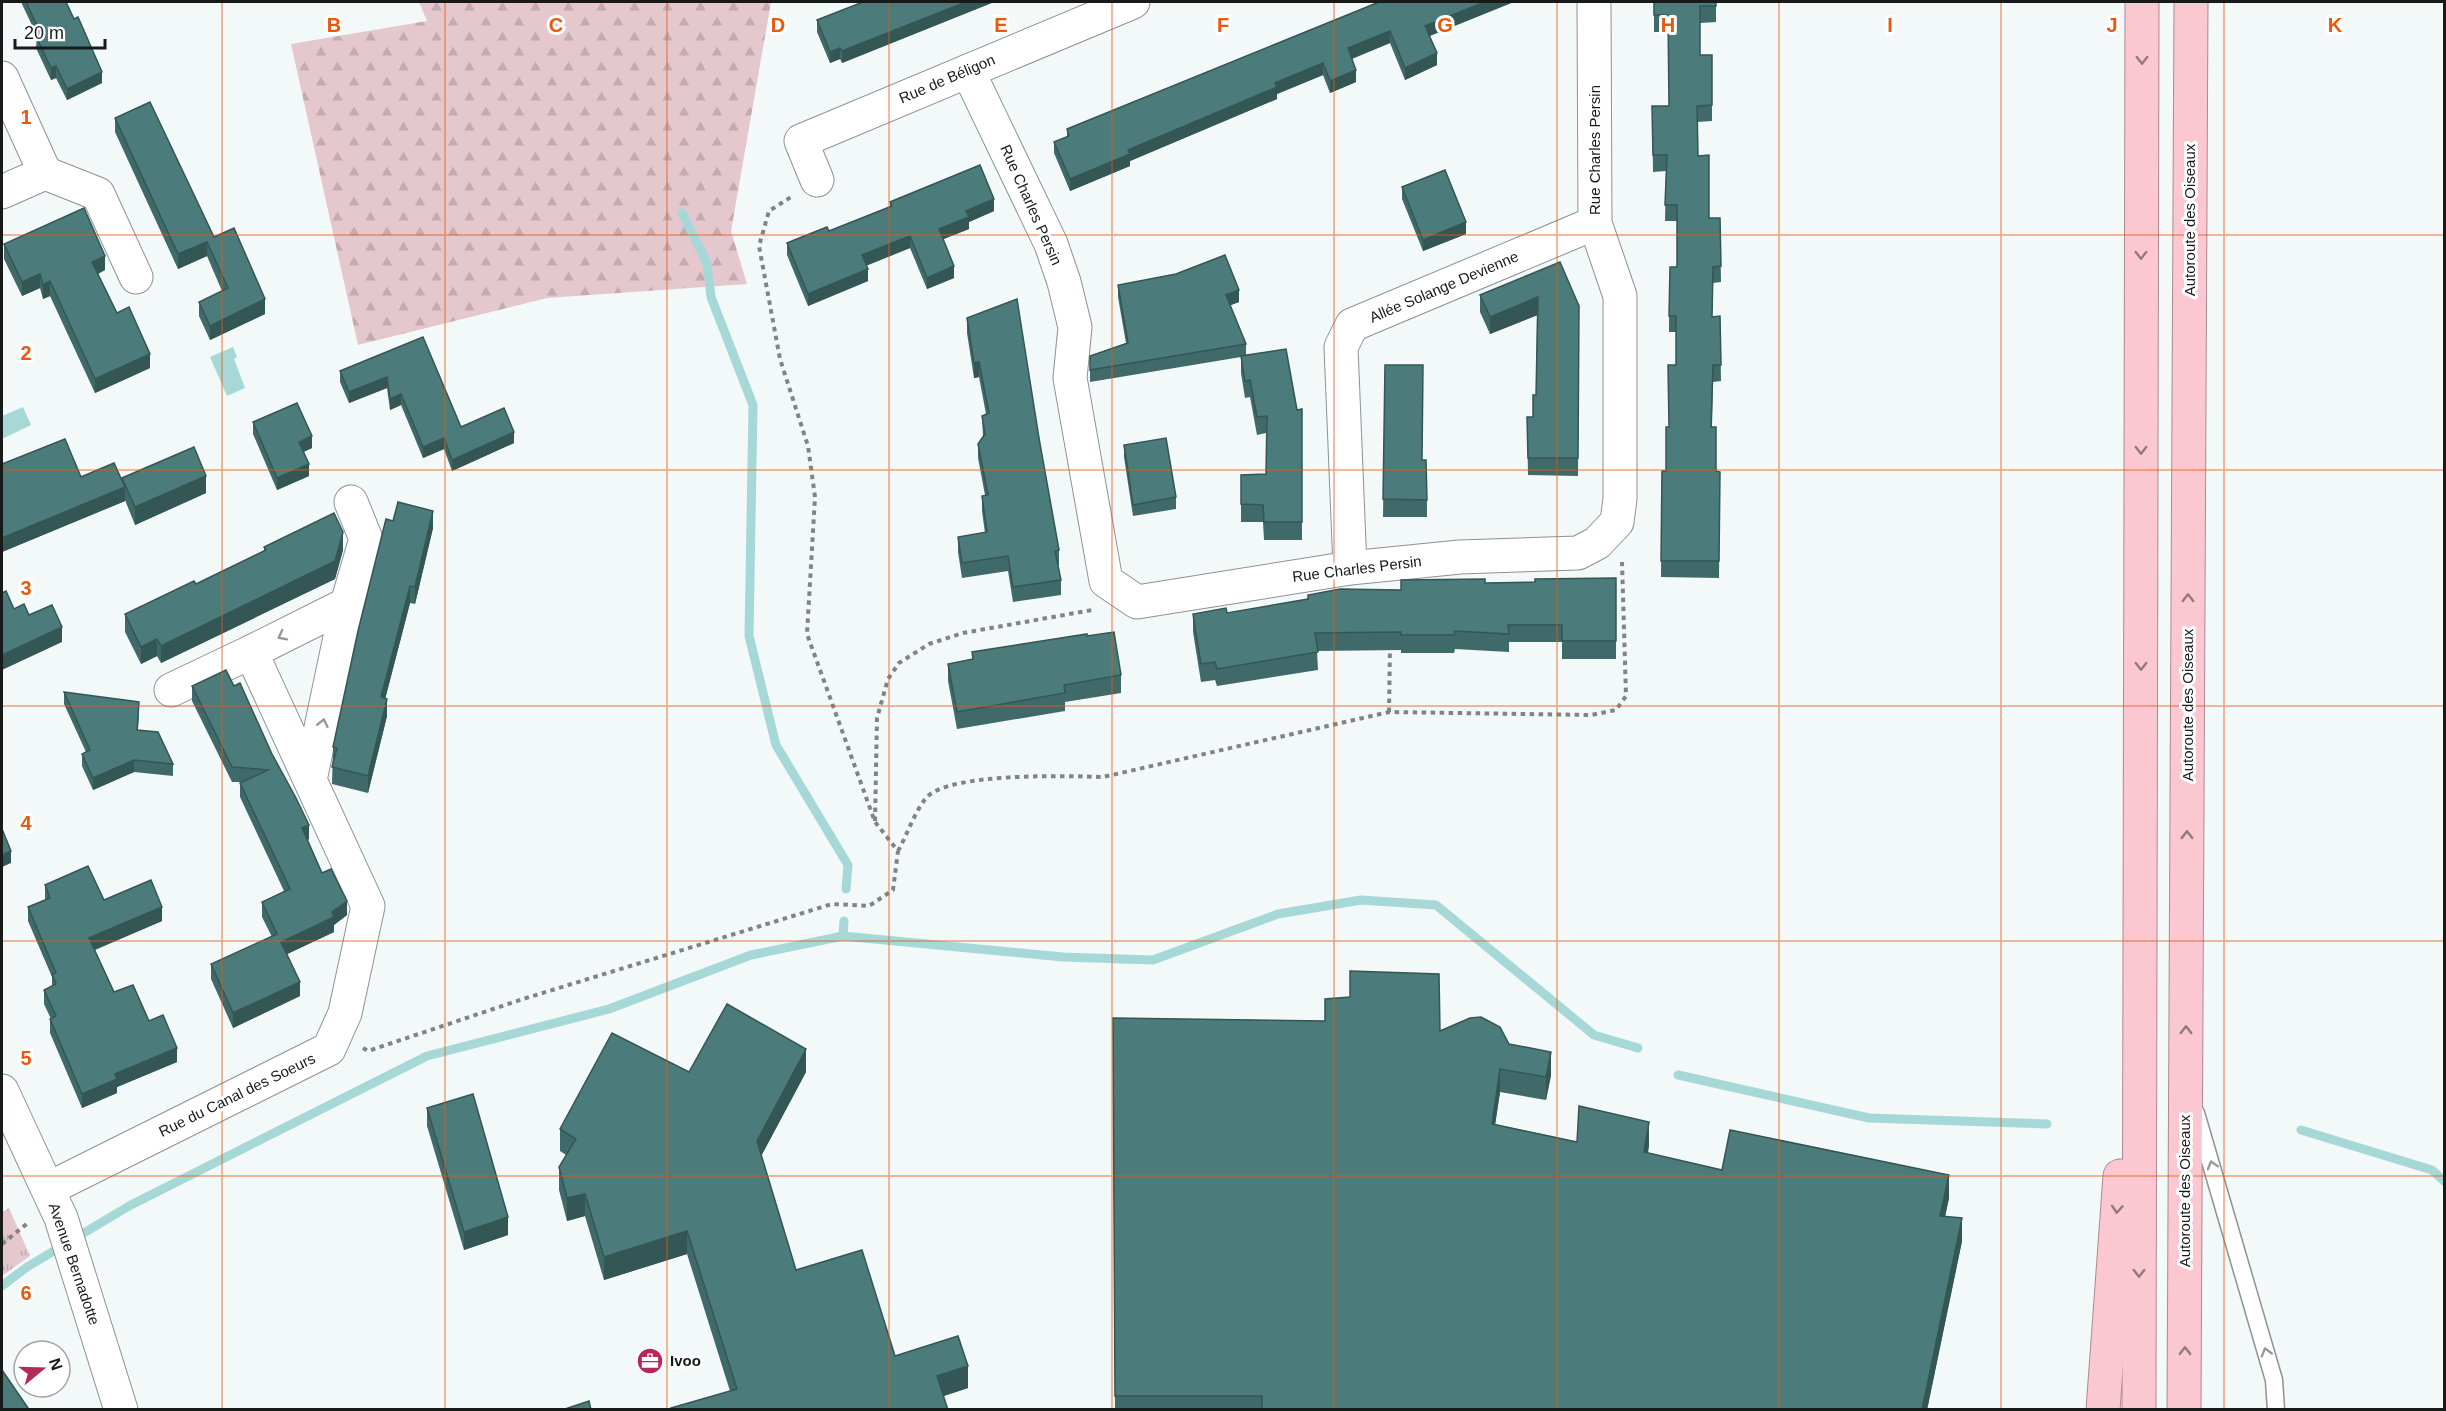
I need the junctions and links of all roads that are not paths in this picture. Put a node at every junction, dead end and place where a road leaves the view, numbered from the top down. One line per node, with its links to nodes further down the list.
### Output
1 (1133, 2): 5 (street, Rue de Béligon)
2 (1594, 2): 10 (street, Rue Charles Persin)
3 (2142, 2): 18 (highway, one-way to 18)
4 (2191, 2): 19 (highway, Autoroute des Oiseaux, one-way to 4)
5 (968, 70): 8 (street, Rue de Béligon); 13 (street, Rue Charles Persin)
6 (2, 78): 7 (street)
7 (45, 173): 9 (street); 11 (street)
8 (817, 180)
9 (2, 192)
10 (1595, 223): 13 (street, Allée Solange Devienne); 13 (street, Rue Charles Persin)
11 (136, 277)
12 (351, 502): 14 (street)
13 (1350, 568)
14 (347, 604): 15 (street, one-way to 15); 17 (street, one-way to 14)
15 (251, 652): 16 (street); 17 (street, Rue du Canal des Soeurs)
16 (171, 690)
17 (310, 780): 21 (street, Rue du Canal des Soeurs)
18 (2141, 878): 23 (highway, one-way to 23); 24 (highway, one-way to 24)
19 (2186, 1078): 25 (highway, Autoroute des Oiseaux, one-way to 19); 26 (lane, one-way to 19)
20 (2, 1091): 21 (street, Avenue Bernadotte)
21 (48, 1189): 22 (street, Avenue Bernadotte)
22 (121, 1410)
23 (2103, 1410)
24 (2139, 1410)
25 (2184, 1410)
26 (2276, 1410)

